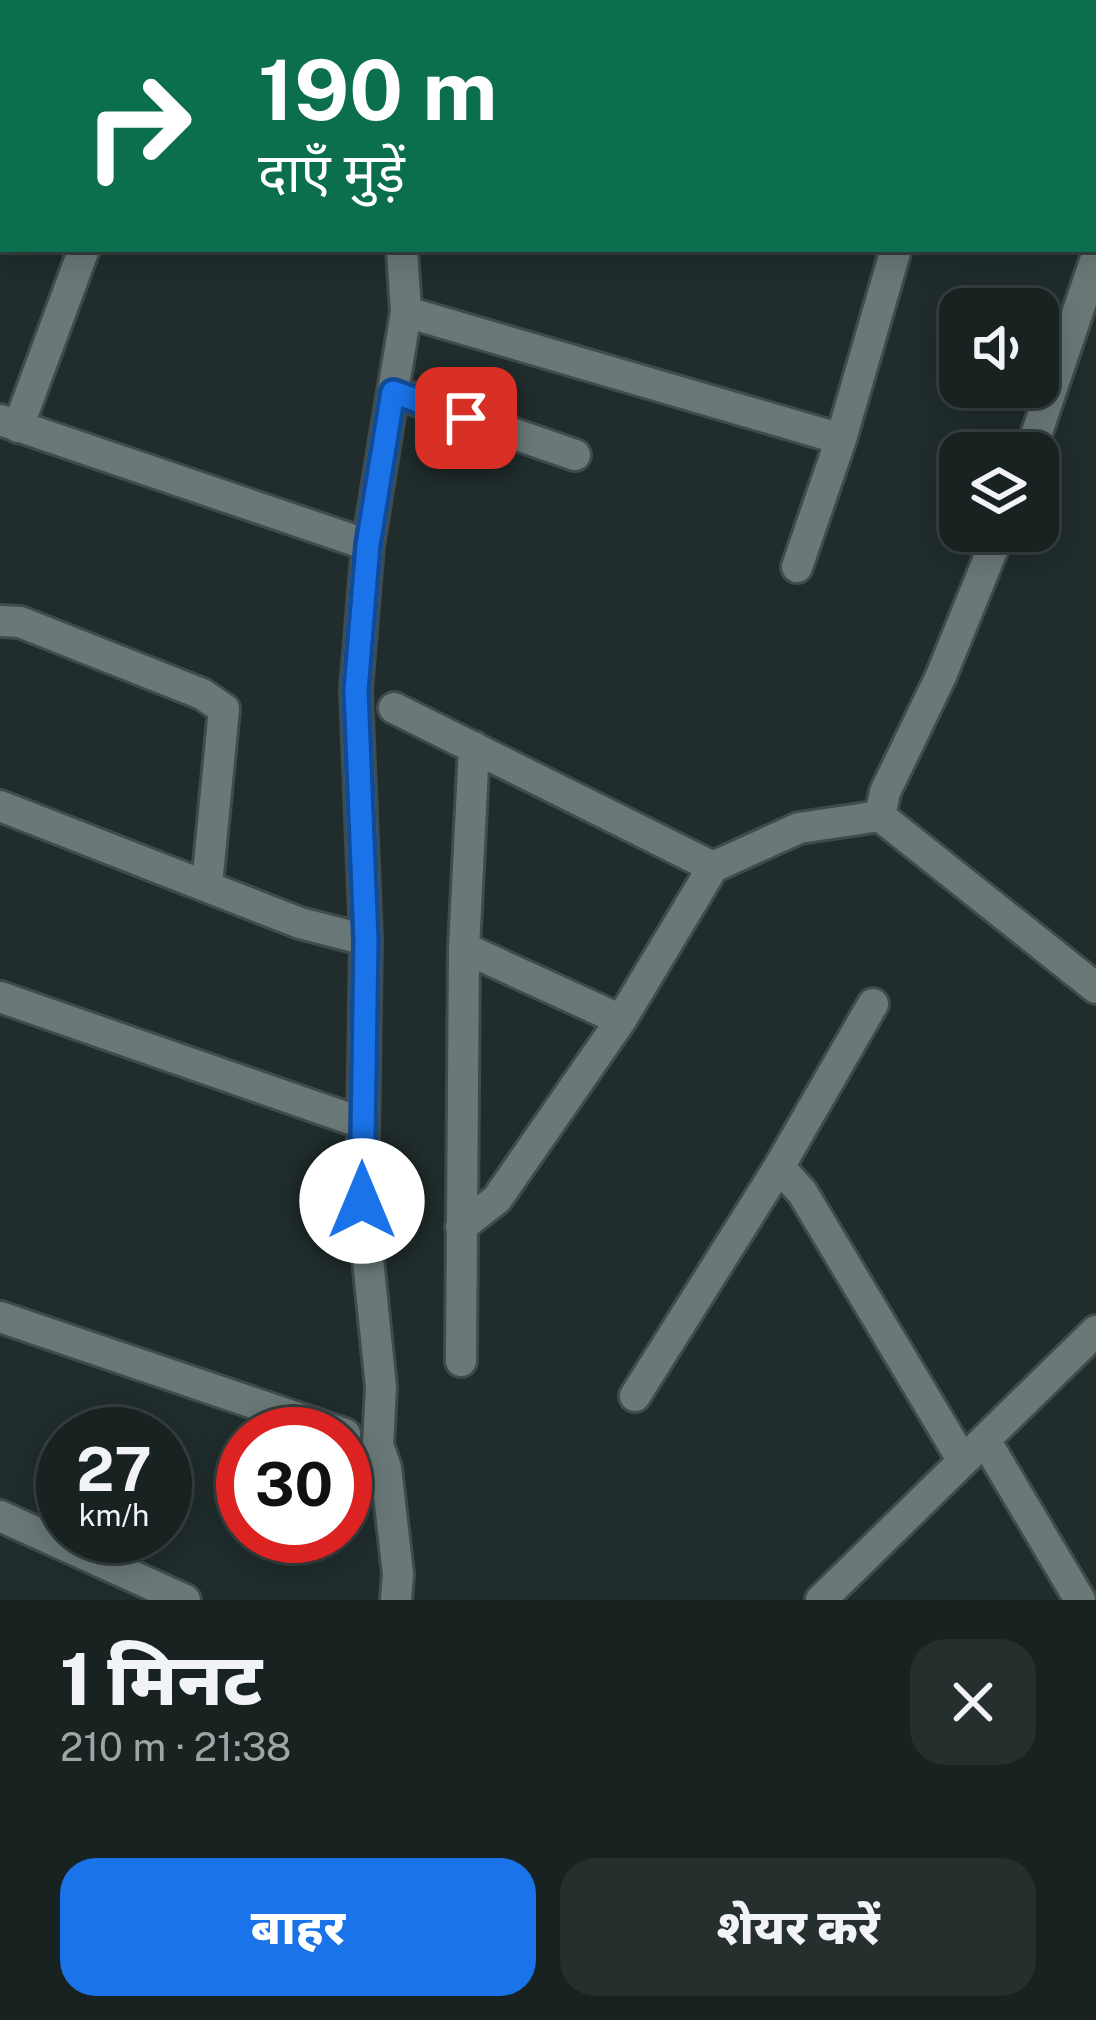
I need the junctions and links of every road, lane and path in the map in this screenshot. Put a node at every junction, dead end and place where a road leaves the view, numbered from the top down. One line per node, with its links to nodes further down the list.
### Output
1 (83, 252): 7 (street)
2 (402, 252): 5 (street)
3 (895, 252): 9 (street)
4 (1096, 258): 8 (street)
5 (406, 312): 6 (street); 9 (street)
6 (393, 392): 10 (street); 11 (street)
7 (9, 423): 11 (street)
8 (1037, 432)
9 (841, 439): 13 (street)
10 (575, 455)
11 (368, 545): 21 (street)
12 (991, 552): 18 (street)
13 (797, 567)
14 (0, 621): 20 (street)
15 (394, 708): 16 (street)
16 (474, 747): 19 (street); 22 (street)
17 (0, 806): 20 (street)
18 (880, 816): 19 (street); 23 (street)
19 (713, 867): 26 (street)
20 (207, 884): 21 (street)
21 (366, 940): 27 (street)
22 (464, 948): 26 (street); 29 (street)
23 (1096, 988)
24 (0, 998): 27 (street)
25 (874, 1004): 28 (street)
26 (621, 1020): 29 (street)
27 (362, 1124): 36 (street)
28 (779, 1166): 33 (street); 37 (street)
29 (461, 1227): 32 (street)
30 (0, 1318): 34 (street)
31 (1096, 1331): 37 (street)
32 (460, 1361)
33 (635, 1396)
34 (265, 1407)
35 (372, 1443): 36 (street)
36 (378, 1445): 40 (street)
37 (974, 1450): 41 (street); 42 (street)
38 (0, 1516): 39 (street)
39 (185, 1600)
40 (395, 1600)
41 (821, 1600)
42 (1080, 1600)

